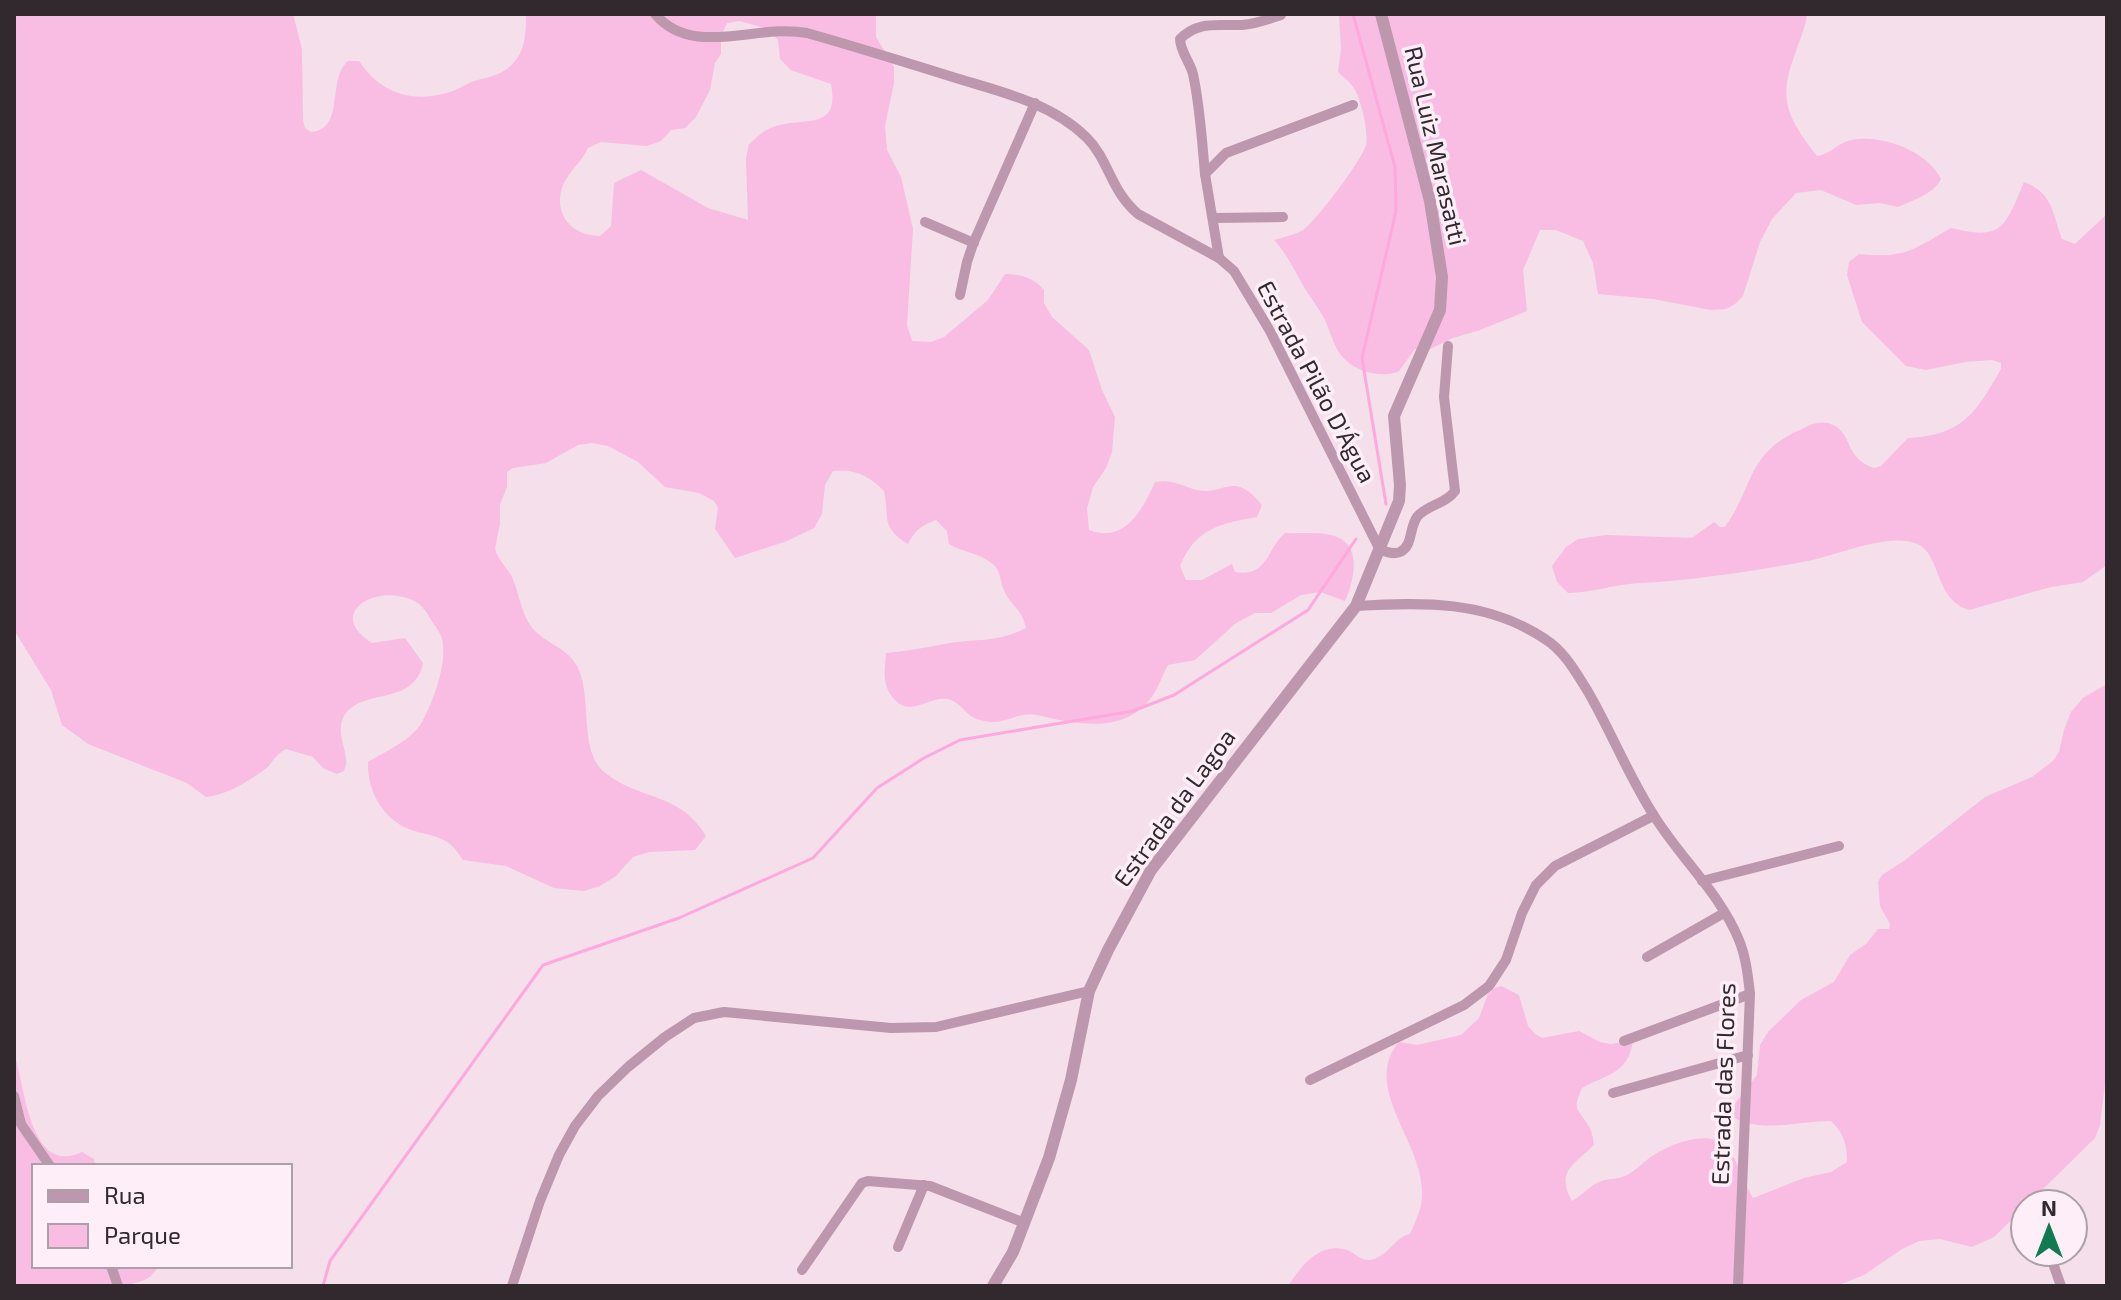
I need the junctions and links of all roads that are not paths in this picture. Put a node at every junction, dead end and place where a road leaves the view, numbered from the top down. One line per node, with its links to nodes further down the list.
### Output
1 (655, 14): 4 (street, Estrada Pilão D'Água)
2 (1381, 14): 14 (street, Rua Luiz Marasatti)
3 (1281, 15): 6 (street)
4 (1035, 103): 10 (street); 11 (street, Estrada Pilão D'Água)
5 (1353, 105): 6 (street)
6 (1205, 174): 8 (street)
7 (1283, 217): 8 (street)
8 (1214, 218): 11 (street)
9 (925, 222): 10 (street)
10 (974, 243): 12 (street)
11 (1219, 258): 14 (street, Estrada Pilão D'Água)
12 (960, 295)
13 (1448, 346): 14 (street)
14 (1380, 550): 15 (street, Rua Luiz Marasatti)
15 (1356, 606): 16 (street, Estrada das Flores); 21 (street, Estrada da Lagoa)
16 (1653, 816): 18 (street, Estrada das Flores); 25 (street)
17 (1839, 846): 18 (street)
18 (1702, 881): 19 (street, Estrada das Flores)
19 (1724, 913): 20 (street); 22 (street, Estrada das Flores)
20 (1647, 957)
21 (1089, 991): 30 (street, Estrada da Lagoa); 33 (street)
22 (1750, 994): 23 (street); 24 (street, Estrada das Flores)
23 (1624, 1041)
24 (1748, 1055): 26 (street); 35 (street, Estrada das Flores)
25 (1310, 1080)
26 (1613, 1093)
27 (14, 1096): 28 (street)
28 (49, 1164)
29 (924, 1185): 30 (street); 31 (street); 32 (street)
30 (1025, 1223): 34 (street, Estrada da Lagoa)
31 (898, 1247)
32 (802, 1270)
33 (512, 1286)
34 (993, 1286)
35 (1738, 1286)

